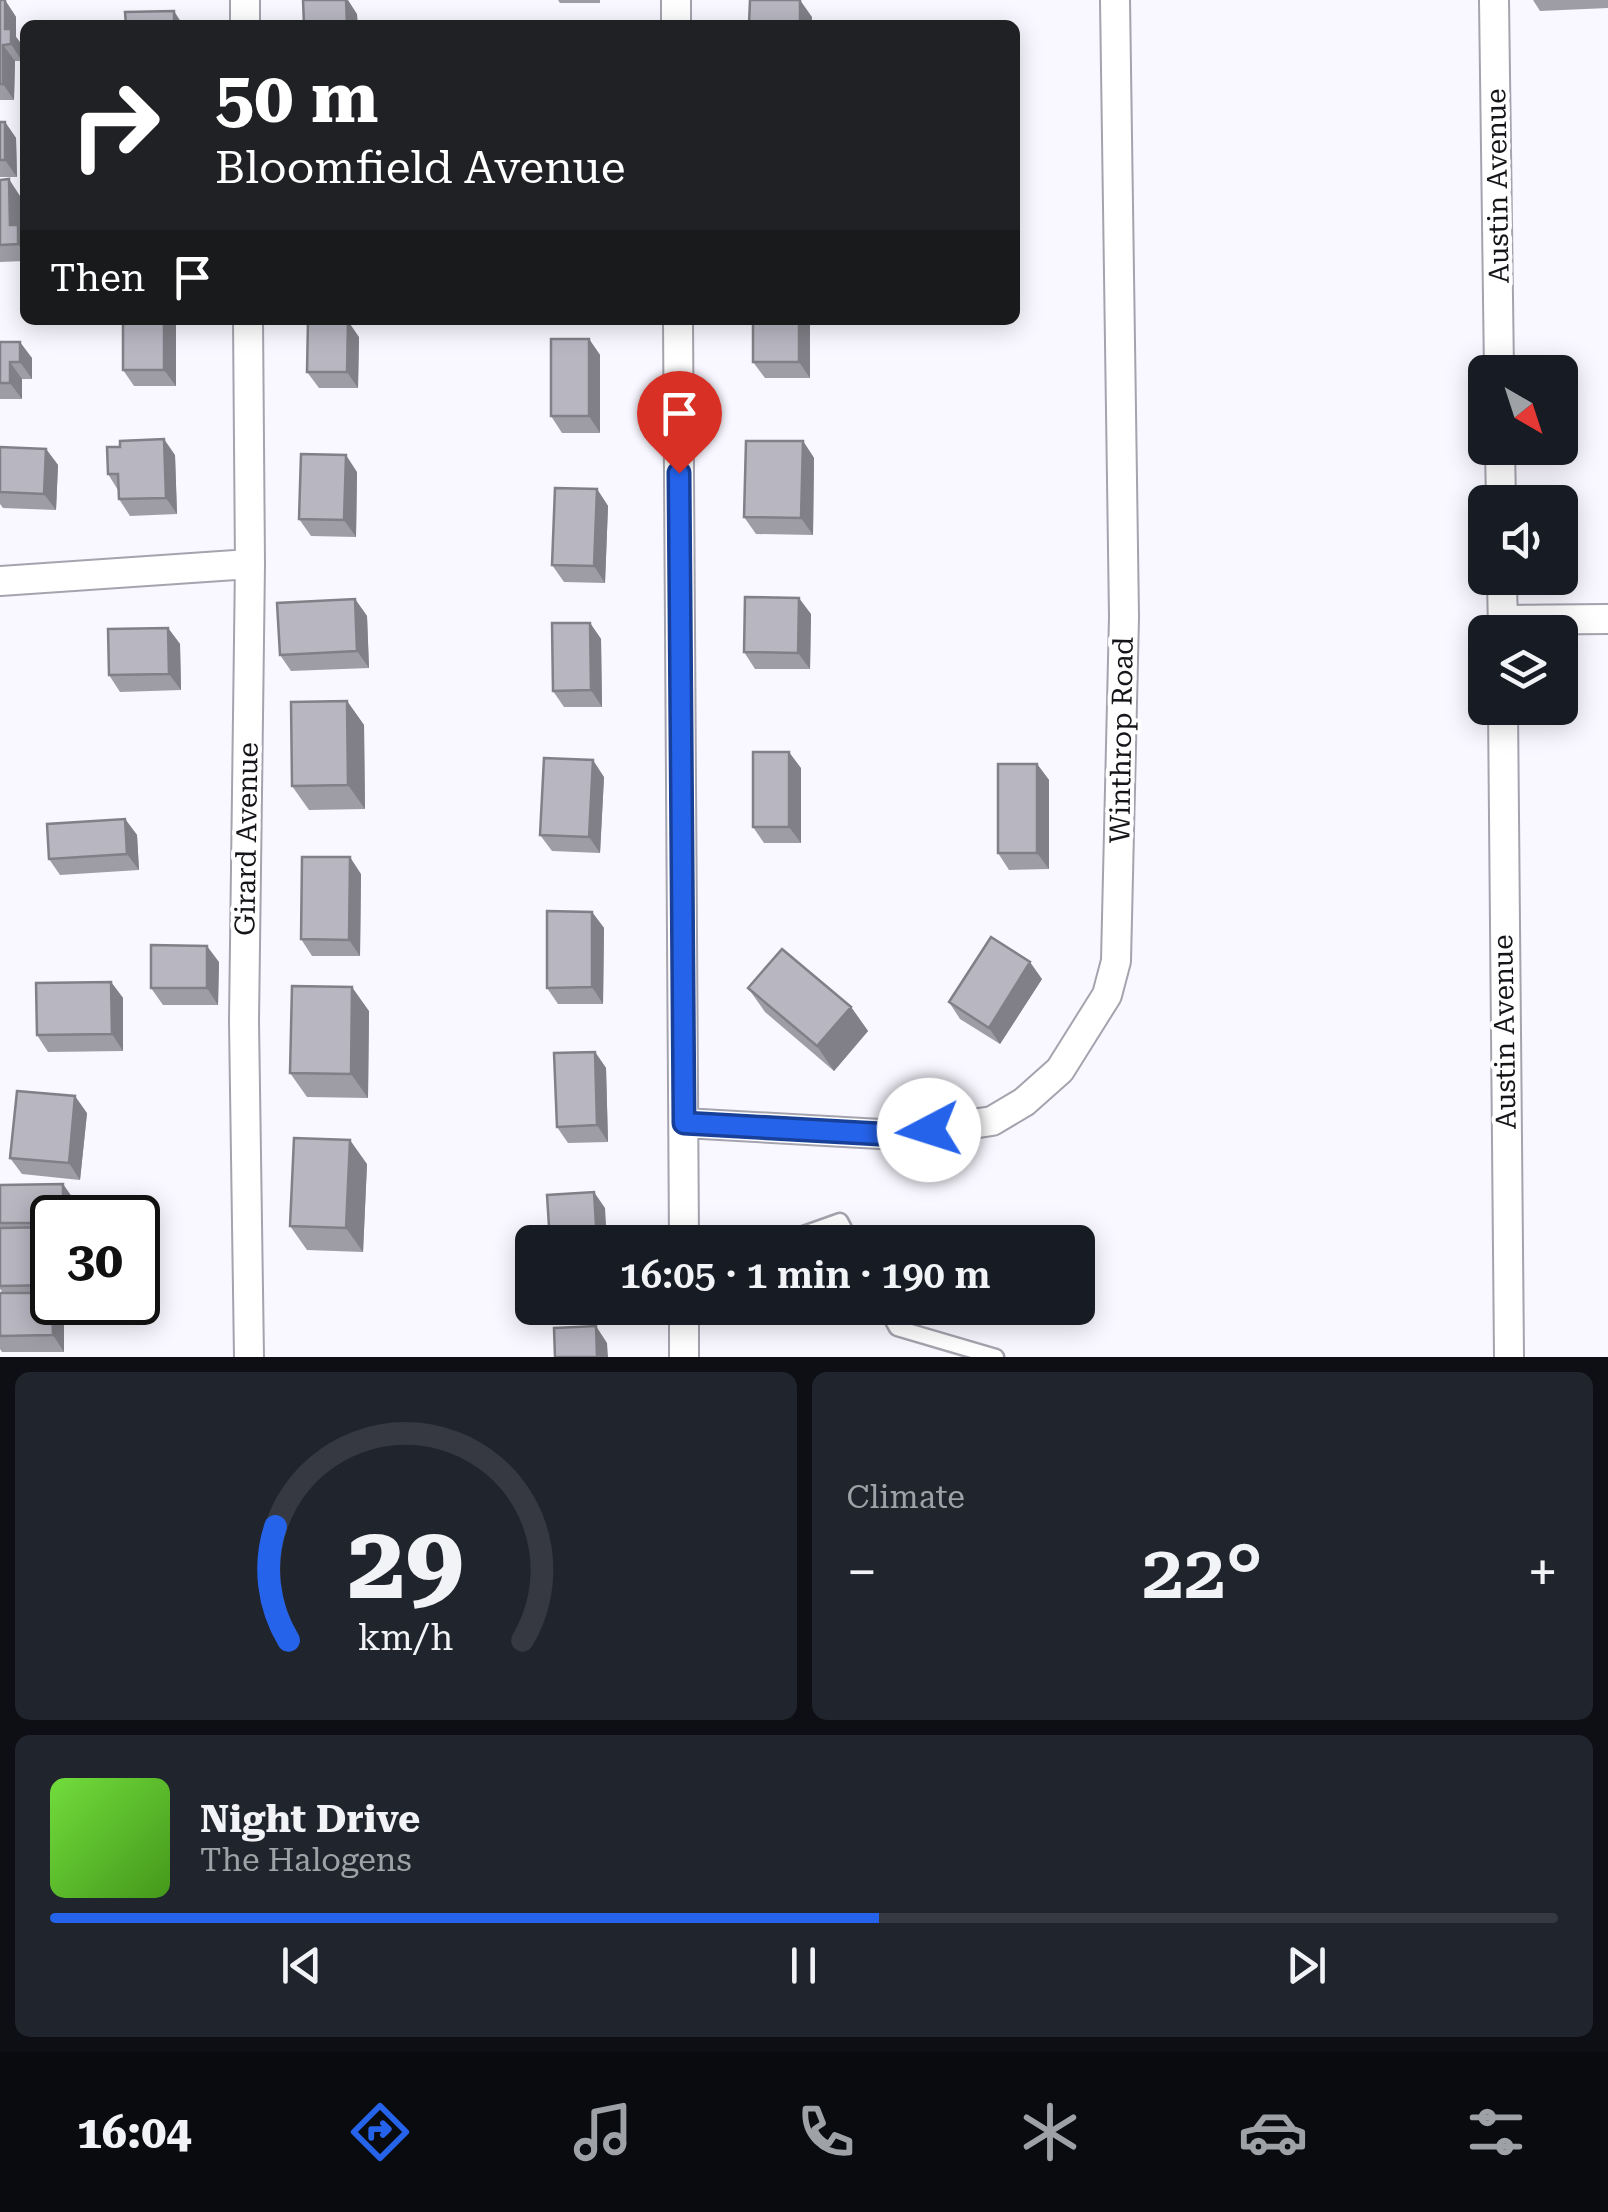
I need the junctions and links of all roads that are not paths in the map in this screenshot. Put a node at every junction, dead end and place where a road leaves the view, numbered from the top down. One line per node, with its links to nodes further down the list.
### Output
1 (1115, 0): 11 (street, Winthrop Road)
2 (1494, 0): 5 (street, Austin Avenue)
3 (248, 325): 6 (street, Girard Avenue)
4 (678, 325): 11 (street)
5 (1499, 355)
6 (250, 564): 7 (street); 15 (street, Girard Avenue)
7 (0, 581)
8 (1608, 619): 9 (street)
9 (1578, 621)
10 (1502, 725): 18 (street, Austin Avenue)
11 (684, 1123): 12 (street)
12 (684, 1225)
13 (684, 1325): 16 (street)
14 (895, 1325): 17 (lane)
15 (249, 1357)
16 (684, 1357)
17 (996, 1357)
18 (1509, 1357)

